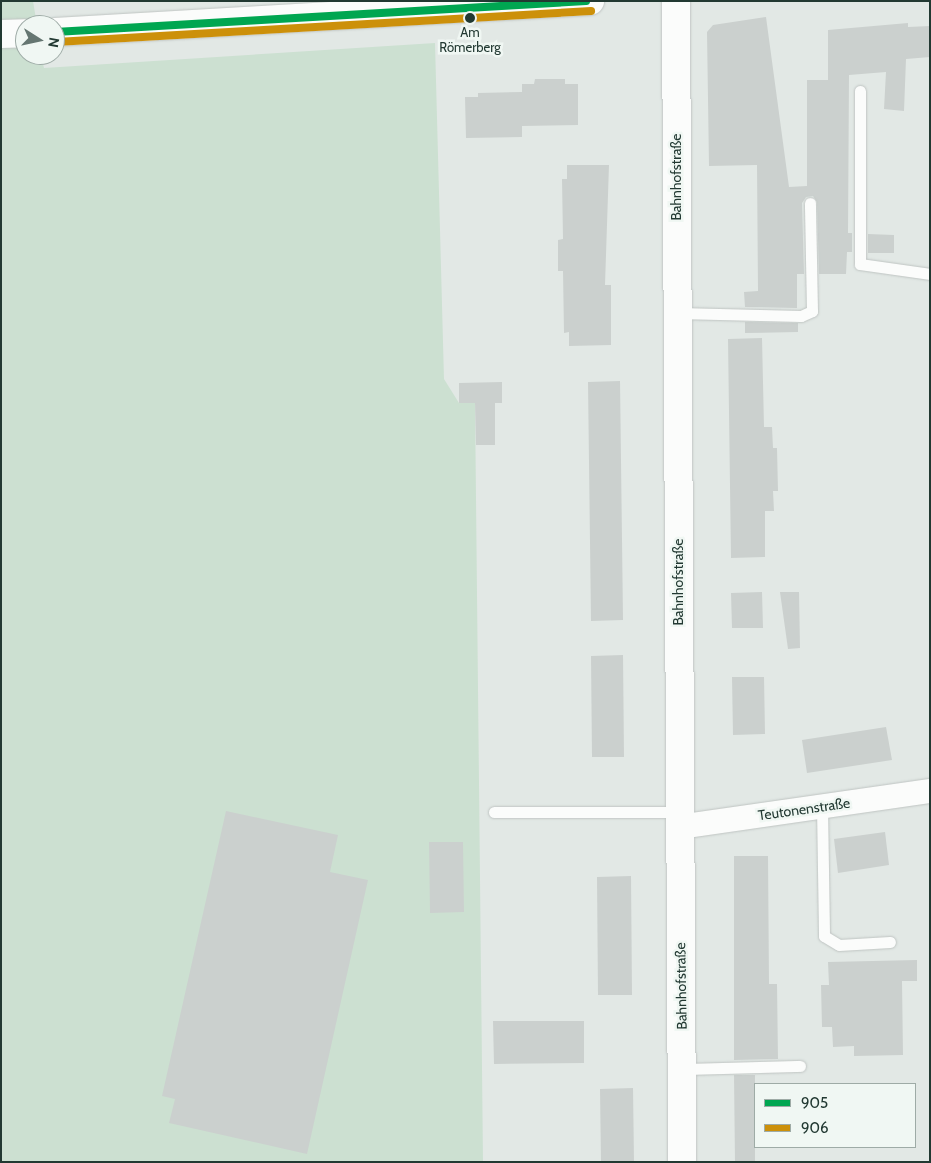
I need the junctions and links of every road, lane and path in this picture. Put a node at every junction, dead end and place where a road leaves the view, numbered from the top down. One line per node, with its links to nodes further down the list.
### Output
1 (590, 1): 3 (street)
2 (676, 1): 9 (street, Bahnhofstraße)
3 (65, 31)
4 (15, 33): 5 (street)
5 (1, 34)
6 (860, 91): 8 (lane)
7 (810, 203): 9 (lane)
8 (930, 274)
9 (677, 313): 13 (street, Bahnhofstraße)
10 (930, 790): 11 (street, Teutonenstraße)
11 (822, 806): 13 (street, Teutonenstraße); 14 (lane)
12 (494, 812): 13 (lane)
13 (679, 819): 16 (street, Bahnhofstraße)
14 (890, 942)
15 (800, 1066): 16 (lane)
16 (682, 1069): 17 (street, Bahnhofstraße)
17 (682, 1162)

